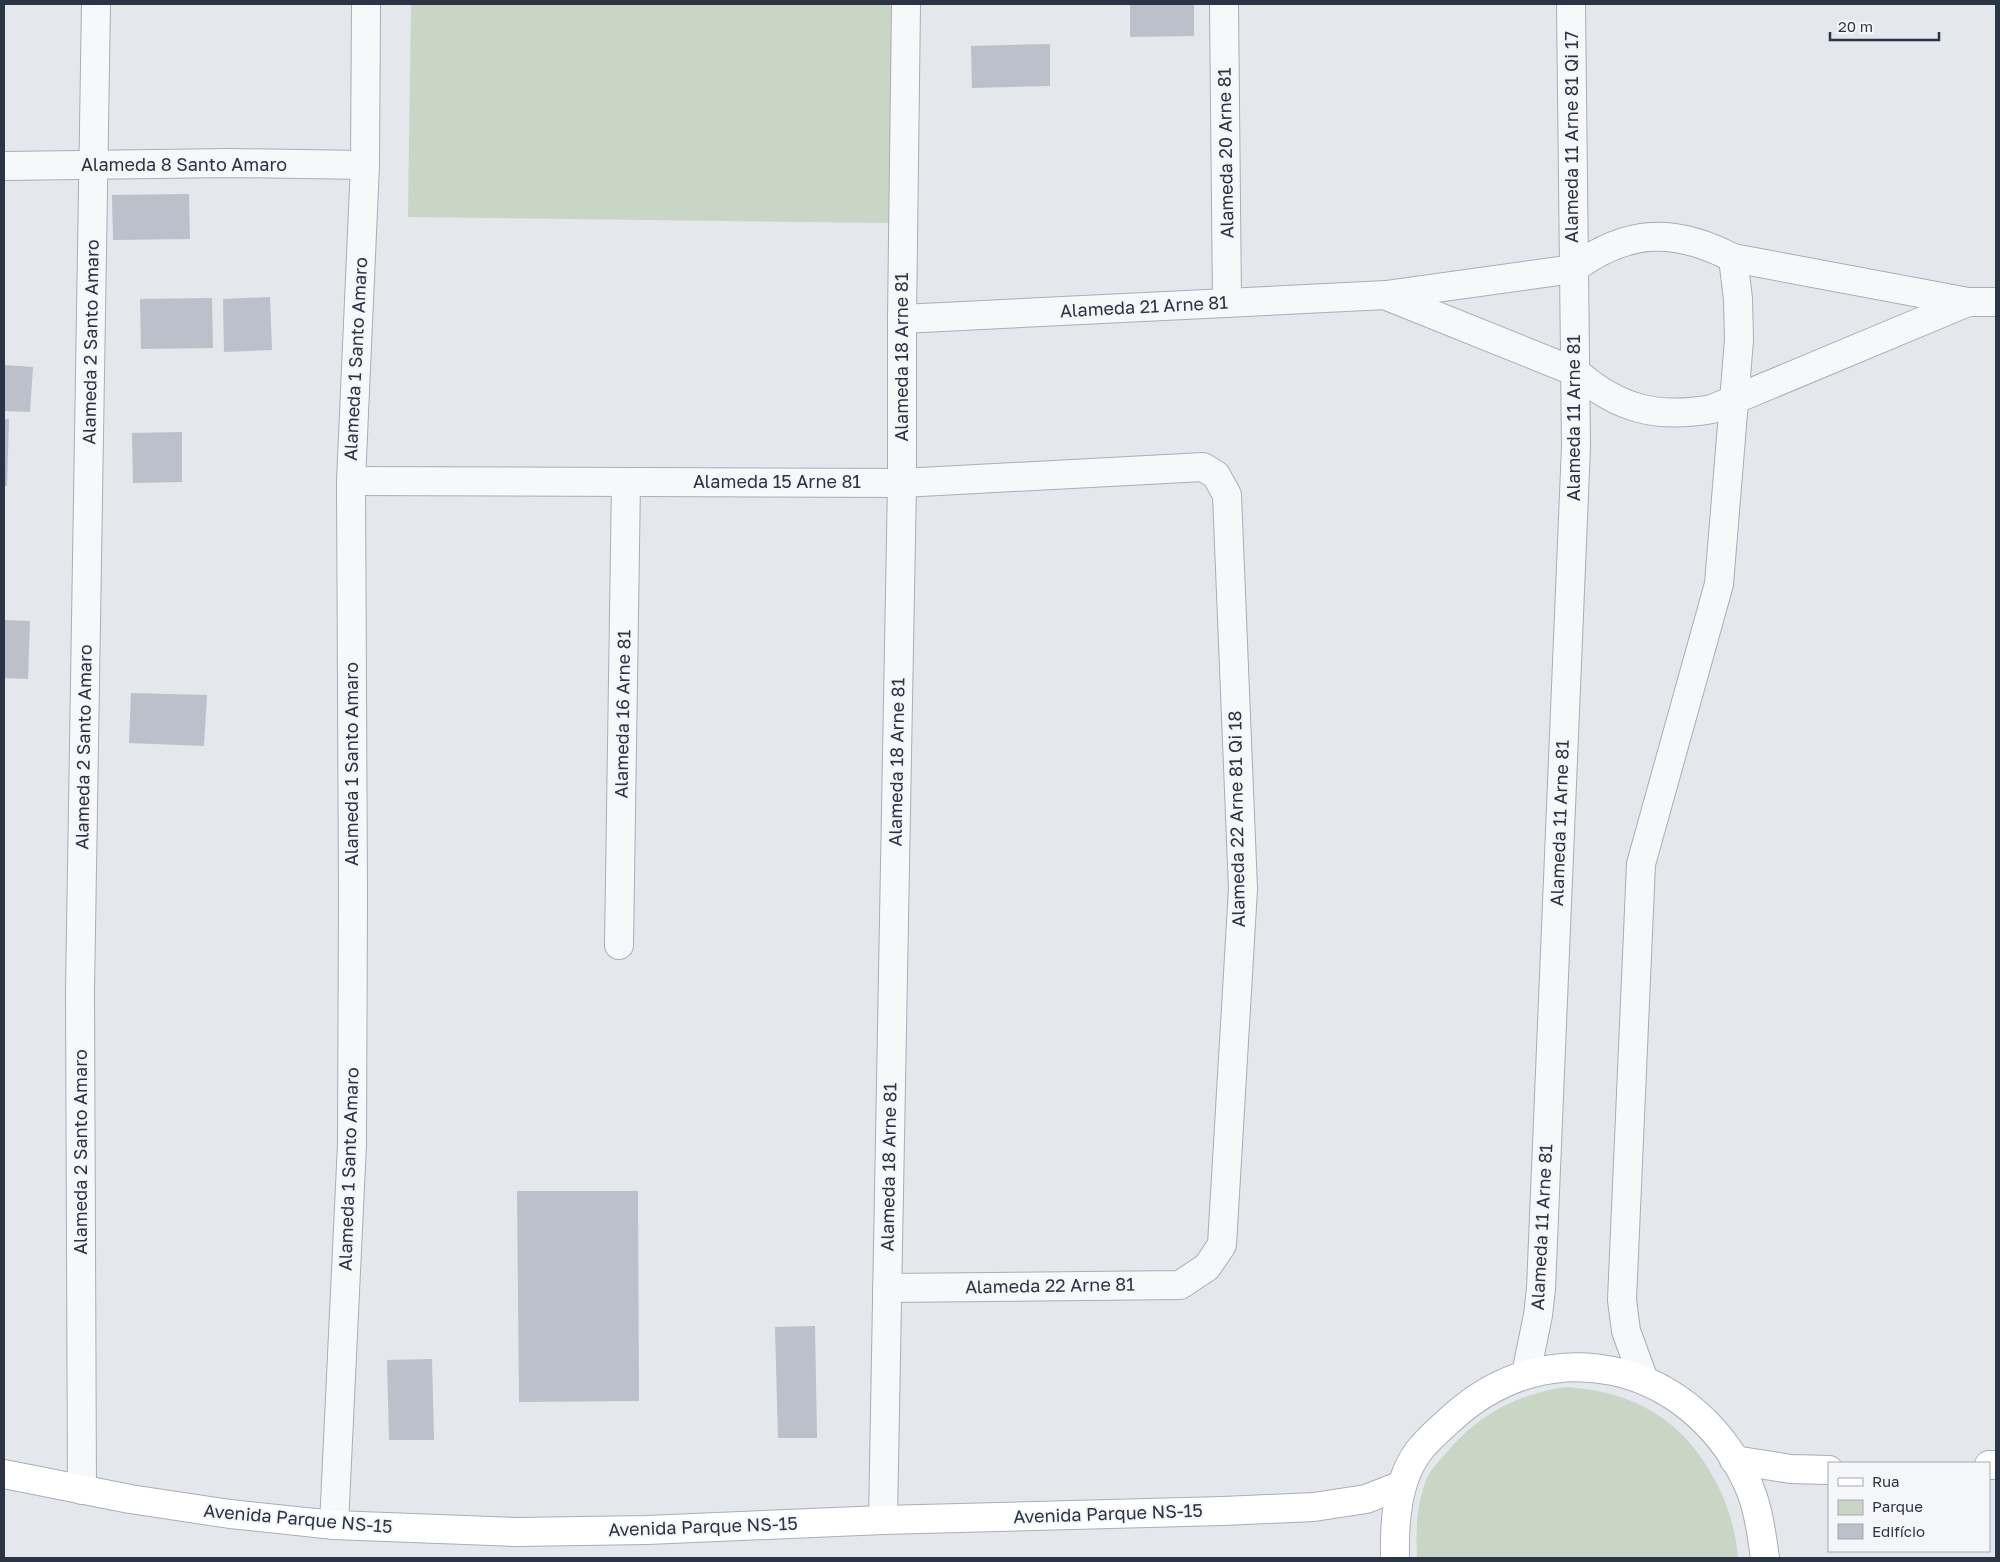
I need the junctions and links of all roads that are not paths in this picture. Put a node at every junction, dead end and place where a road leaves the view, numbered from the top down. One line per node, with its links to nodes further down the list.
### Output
1 (96, 4): 6 (street, Alameda 2 Santo Amaro)
2 (366, 4): 7 (street, Alameda 1 Santo Amaro)
3 (906, 4): 15 (street, Alameda 18 Arne 81)
4 (1224, 4): 14 (street, Alameda 20 Arne 81)
5 (1571, 4): 10 (street, Alameda 11 Arne 81 Qi 17)
6 (93, 165): 7 (street, Alameda 8 Santo Amaro); 8 (street, Alameda 8 Santo Amaro); 31 (street, Alameda 2 Santo Amaro)
7 (365, 165): 19 (street, Alameda 1 Santo Amaro)
8 (4, 166)
9 (1733, 258): 10 (street); 12 (street); 17 (street)
10 (1573, 270): 11 (street, Alameda 21 Arne 81); 16 (street, Alameda 11 Arne 81)
11 (1386, 295): 14 (street, Alameda 21 Arne 81); 16 (street)
12 (1968, 302): 13 (street); 17 (street)
13 (1996, 302)
14 (1227, 303): 15 (street, Alameda 21 Arne 81)
15 (902, 319): 21 (street, Alameda 18 Arne 81)
16 (1576, 372): 17 (street); 25 (street, Alameda 11 Arne 81)
17 (1735, 400): 26 (street)
18 (1203, 467): 21 (street, Alameda 15 Arne 81); 23 (street, Alameda 22 Arne 81 Qi 18)
19 (351, 481): 20 (street, Alameda 15 Arne 81); 33 (street, Alameda 1 Santo Amaro)
20 (626, 482): 21 (street, Alameda 15 Arne 81); 22 (street, Alameda 16 Arne 81)
21 (902, 483): 24 (street, Alameda 18 Arne 81)
22 (619, 945)
23 (1207, 1267): 24 (street, Alameda 22 Arne 81)
24 (887, 1288): 32 (street, Alameda 18 Arne 81)
25 (1526, 1374): 26 (main road); 30 (main road)
26 (1644, 1380): 27 (main road)
27 (1734, 1460): 28 (main road); 35 (main road)
28 (1828, 1470)
29 (4, 1474): 31 (main road, Avenida Parque NS-15)
30 (1402, 1484): 32 (main road, Avenida Parque NS-15); 34 (main road)
31 (82, 1490): 33 (main road, Avenida Parque NS-15)
32 (883, 1520): 33 (main road, Avenida Parque NS-15)
33 (334, 1525)
34 (1395, 1558)
35 (1765, 1558)

